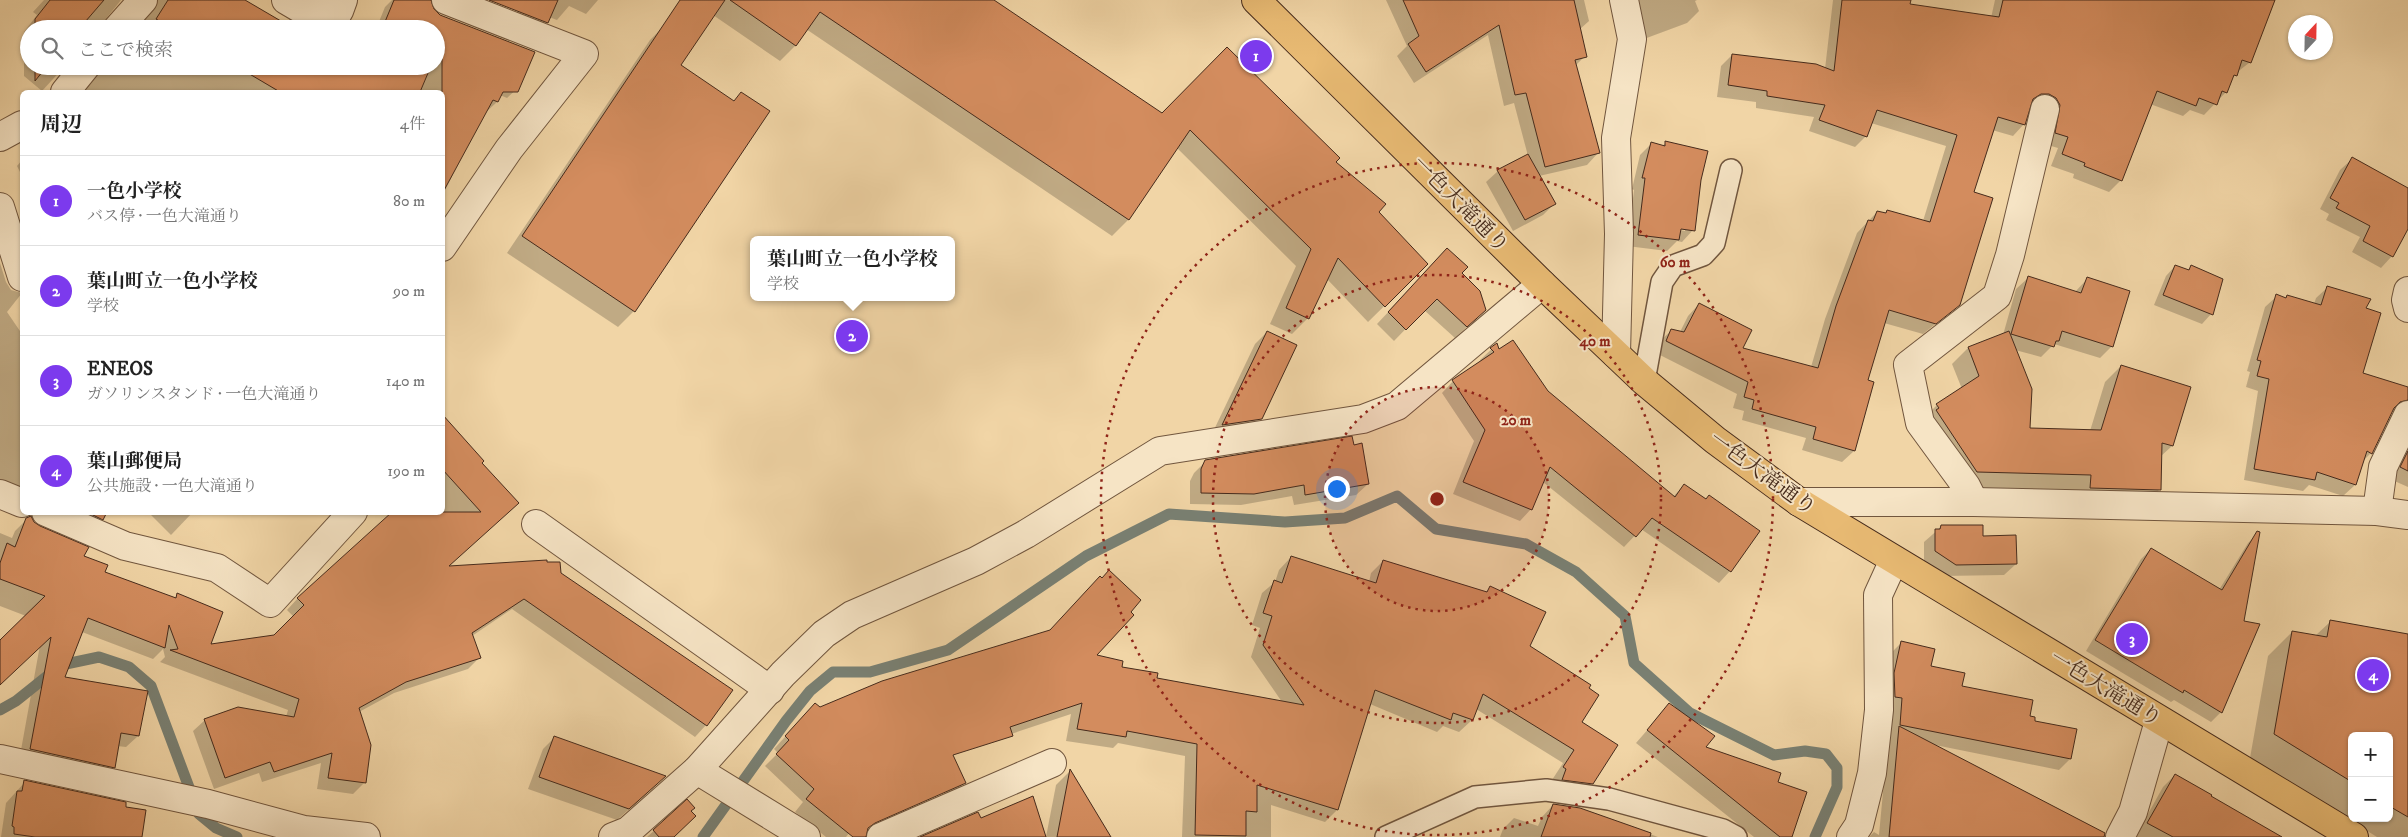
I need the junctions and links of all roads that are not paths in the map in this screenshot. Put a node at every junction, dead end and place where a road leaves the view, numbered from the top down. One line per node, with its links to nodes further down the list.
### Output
1 (143, 0): 7 (street)
2 (286, 0): 3 (street)
3 (343, 0)
4 (446, 0): 15 (street)
5 (1256, 0): 17 (main road, 一色大滝通り)
6 (1624, 0): 20 (street)
7 (125, 20)
8 (79, 75): 9 (street)
9 (67, 90)
10 (2045, 108): 24 (street)
11 (20, 126): 12 (street)
12 (0, 137)
13 (1731, 170): 21 (lane)
14 (0, 207): 16 (street)
15 (445, 243)
16 (20, 271)
17 (1542, 284): 20 (main road, 一色大滝通り); 31 (street)
18 (2408, 291): 19 (street)
19 (2408, 308)
20 (1616, 354): 21 (main road, 一色大滝通り)
21 (1644, 381): 23 (main road, 一色大滝通り)
22 (2408, 415): 25 (street)
23 (1799, 502): 24 (street); 30 (main road, 一色大滝通り)
24 (1974, 502): 25 (street)
25 (2377, 511): 28 (street)
26 (53, 515): 27 (street)
27 (350, 515)
28 (2408, 515)
29 (536, 524): 31 (street)
30 (1894, 560): 32 (main road, 一色大滝通り); 42 (street)
31 (770, 690): 35 (street)
32 (2159, 721): 43 (street); 44 (main road, 一色大滝通り)
33 (0, 759): 36 (street)
34 (1052, 763): 39 (street)
35 (706, 776): 37 (street); 38 (street)
36 (366, 837)
37 (613, 837)
38 (806, 837)
39 (881, 837)
40 (1386, 837): 41 (lane)
41 (1736, 837)
42 (1851, 837)
43 (2120, 837)
44 (2354, 837)

